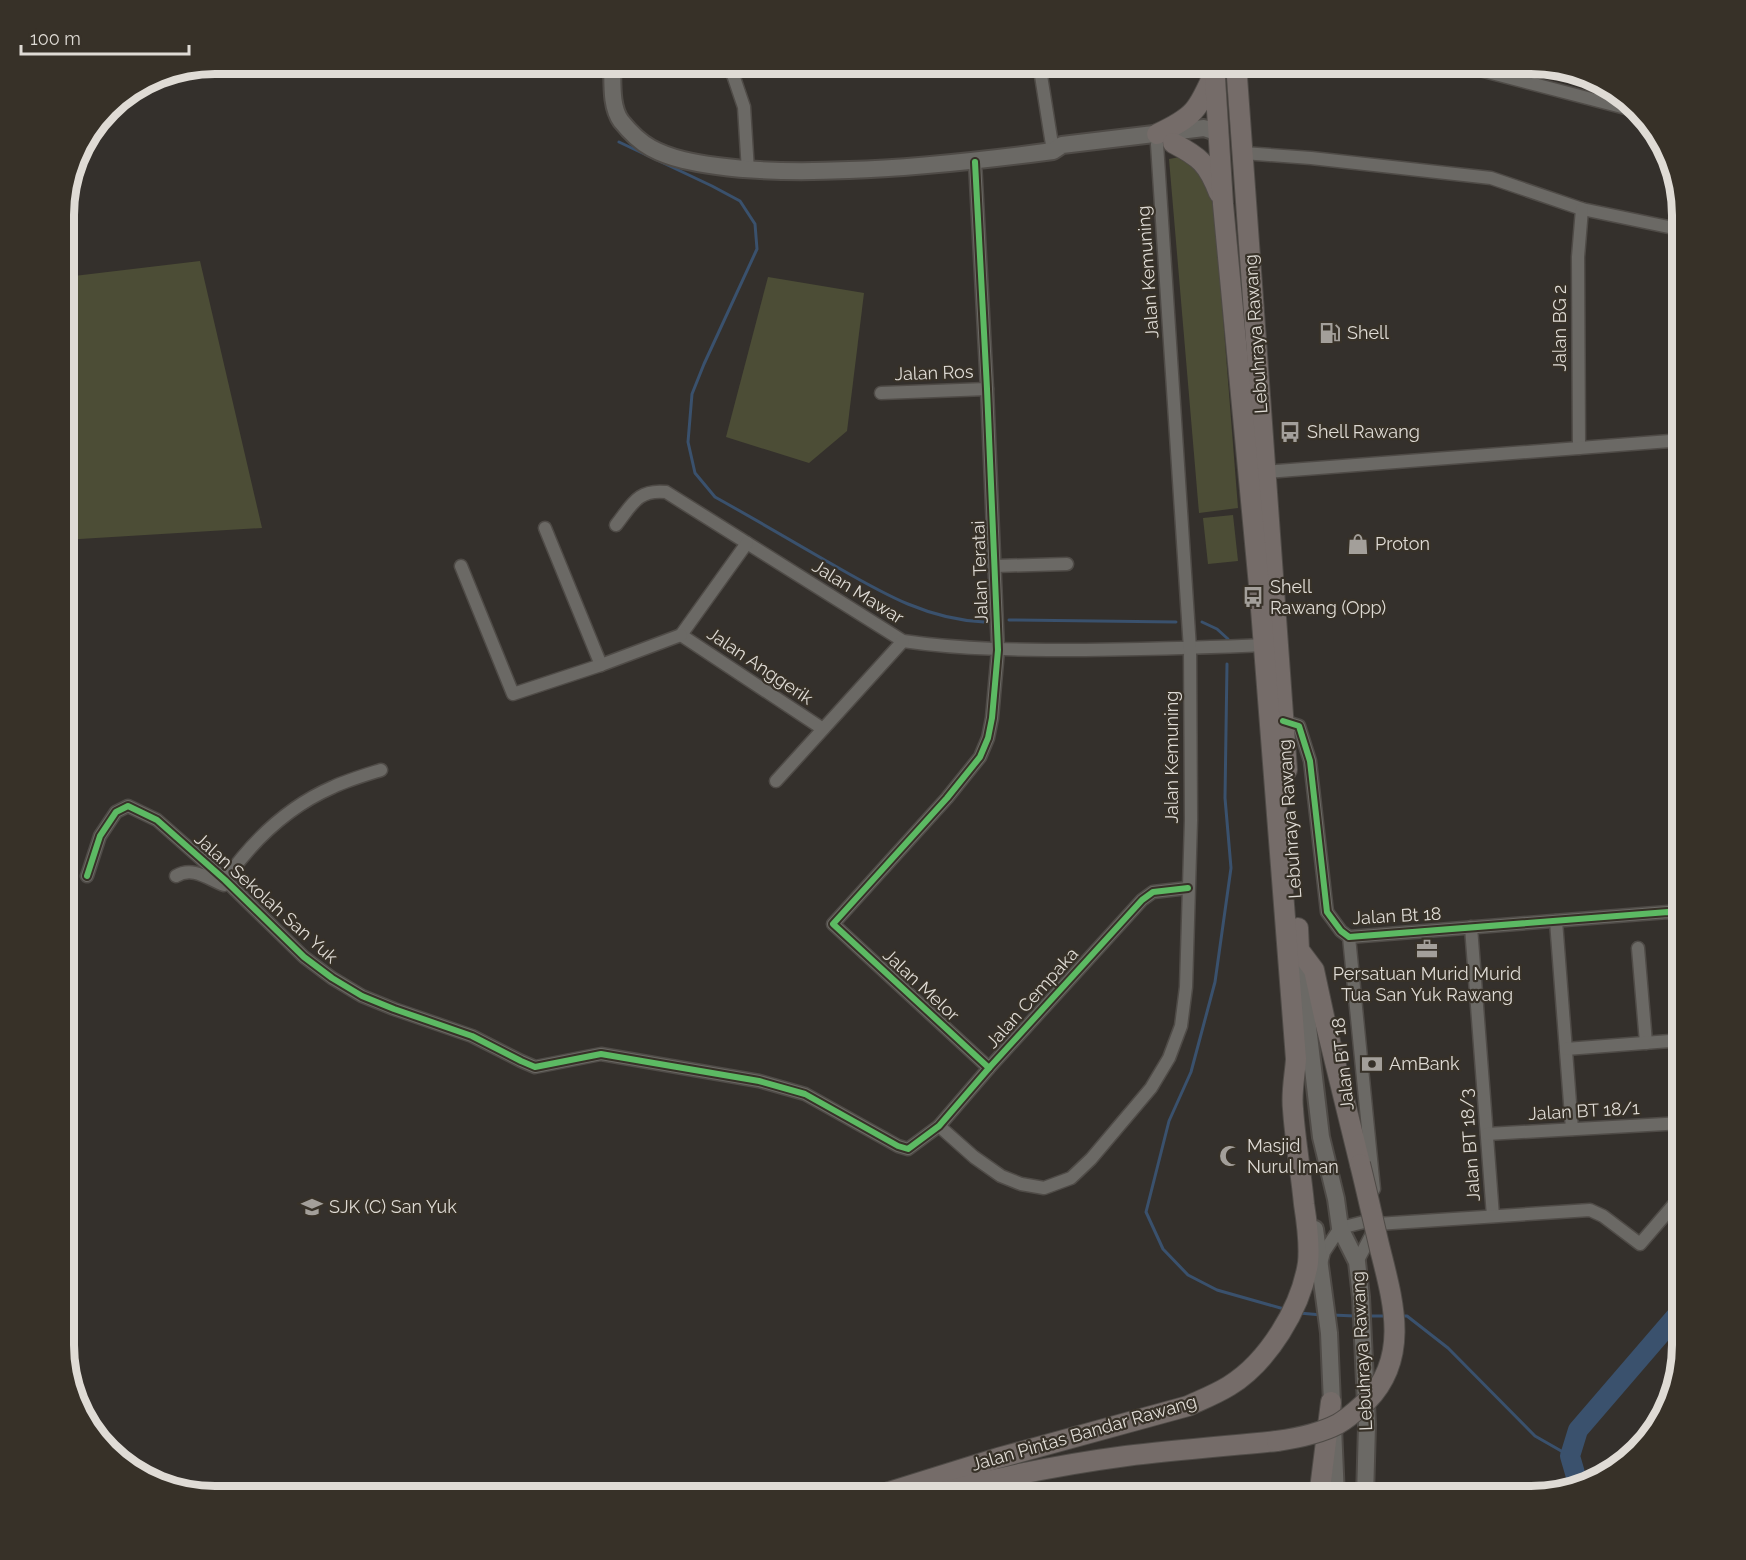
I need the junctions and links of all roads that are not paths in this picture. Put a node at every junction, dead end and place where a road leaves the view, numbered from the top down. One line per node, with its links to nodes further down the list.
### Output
1 (613, 73): 15 (street)
2 (733, 73): 15 (street)
3 (1041, 73): 12 (street)
4 (1212, 73): 11 (main road)
5 (1215, 73): 10 (main road, Lebuhraya Rawang)
6 (1237, 73): 9 (main road, Lebuhraya Rawang)
7 (1491, 73): 8 (street)
8 (1622, 107)
9 (1240, 111): 10 (main road); 14 (main road, Lebuhraya Rawang)
10 (1219, 134): 11 (street); 14 (main road); 16 (main road, Lebuhraya Rawang)
11 (1163, 140): 12 (street); 16 (main road); 33 (street, Jalan Kemuning)
12 (1053, 151): 13 (street)
13 (975, 162): 15 (street); 19 (street, Jalan Teratai)
14 (1243, 163): 17 (street); 23 (main road, Lebuhraya Rawang)
15 (748, 171)
16 (1223, 204): 32 (main road, Lebuhraya Rawang)
17 (1582, 209): 18 (street); 22 (street, Jalan BG 2)
18 (1672, 228)
19 (987, 389): 20 (street, Jalan Ros); 29 (street, Jalan Teratai)
20 (881, 393)
21 (1672, 441): 22 (street)
22 (1579, 447): 23 (street)
23 (1266, 472): 36 (main road, Lebuhraya Rawang)
24 (616, 525): 26 (street, Jalan Mawar)
25 (545, 528): 35 (street)
26 (747, 543): 30 (street, Jalan Anggerik); 31 (street, Jalan Mawar)
27 (1067, 564): 29 (street)
28 (461, 566): 35 (street)
29 (995, 566): 34 (street, Jalan Teratai)
30 (681, 635): 35 (street); 37 (street, Jalan Anggerik)
31 (903, 641): 34 (street, Jalan Mawar); 37 (street)
32 (1264, 645): 33 (street, Jalan Mawar); 54 (main road, Lebuhraya Rawang)
33 (1190, 649): 34 (street, Jalan Mawar); 43 (street, Jalan Kemuning)
34 (998, 650): 46 (street, Jalan Teratai)
35 (601, 665)
36 (1283, 721): 48 (street, Jalan Bt 18); 50 (main road, Lebuhraya Rawang)
37 (823, 729): 39 (street)
38 (381, 770): 42 (street)
39 (776, 781)
40 (87, 876): 42 (street, Jalan Sekolah San Yuk)
41 (176, 876): 42 (street)
42 (228, 883): 60 (street, Jalan Sekolah San Yuk)
43 (1188, 888): 55 (street, Jalan Cempaka); 57 (street, Jalan Kemuning)
44 (1672, 912): 45 (street, Jalan Bt 18)
45 (1556, 921): 47 (street, Jalan Bt 18); 53 (street)
46 (833, 924): 55 (street, Jalan Melor)
47 (1471, 927): 48 (street, Jalan Bt 18); 59 (street, Jalan BT 18/3)
48 (1349, 937): 63 (street, Jalan BT 18)
49 (1638, 948): 52 (street)
50 (1299, 950): 64 (street, Lebuhraya Rawang); 69 (main road, Jalan Pintas Bandar Rawang, bridge)
51 (1672, 1041): 52 (street)
52 (1646, 1043): 53 (street)
53 (1566, 1049): 58 (street)
54 (1296, 1059): 66 (street, Lebuhraya Rawang); 68 (main road, Jalan Pintas Bandar Rawang)
55 (988, 1068): 57 (street, Jalan Cempaka)
56 (1672, 1124): 58 (street, Jalan BT 18/1)
57 (939, 1126): 60 (street, Jalan Cempaka)
58 (1572, 1130): 59 (street, Jalan BT 18/1)
59 (1487, 1134): 62 (street, Jalan BT 18/3)
60 (908, 1149)
61 (1672, 1207): 62 (street)
62 (1493, 1216): 63 (street)
63 (1377, 1224): 64 (street); 65 (street)
64 (1340, 1228): 65 (street, Lebuhraya Rawang); 66 (street)
65 (1357, 1262): 72 (street, Lebuhraya Rawang)
66 (1320, 1265): 67 (street, Lebuhraya Rawang)
67 (1331, 1402): 70 (main road); 71 (street, Lebuhraya Rawang)
68 (908, 1486)
69 (964, 1486)
70 (1320, 1486)
71 (1335, 1486)
72 (1367, 1486)

